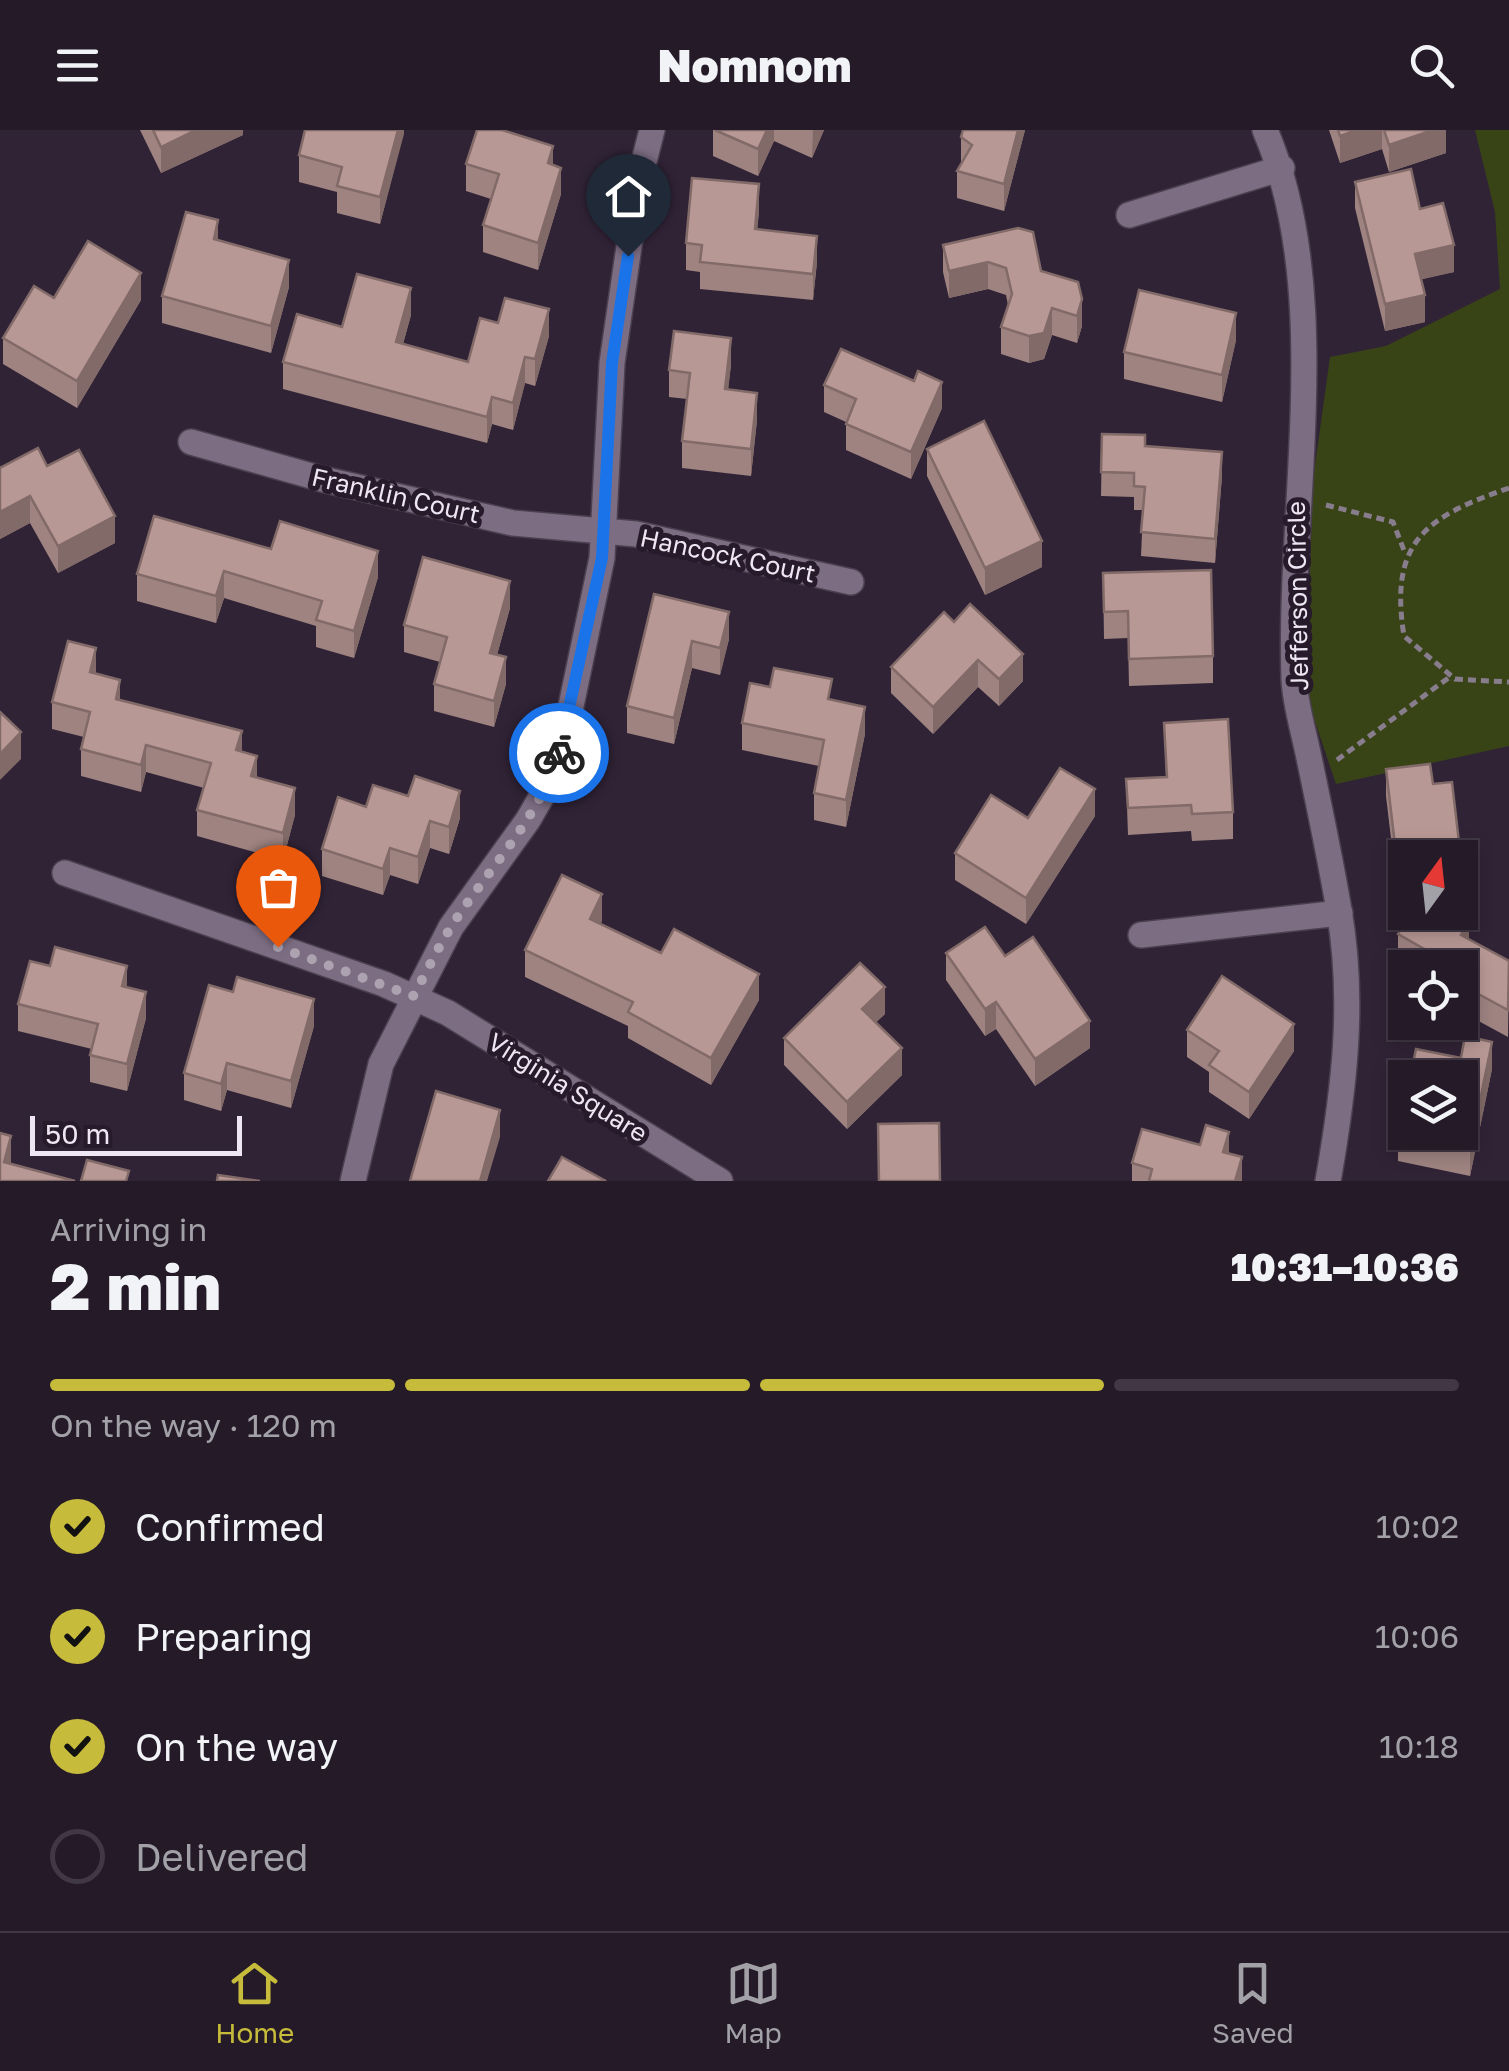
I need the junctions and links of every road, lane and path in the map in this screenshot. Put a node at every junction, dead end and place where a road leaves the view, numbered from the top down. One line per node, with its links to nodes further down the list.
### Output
1 (652, 130): 8 (street)
2 (1265, 130): 3 (street, Jefferson Circle)
3 (1282, 168): 4 (street); 7 (street, Jefferson Circle)
4 (1129, 216)
5 (190, 442): 8 (street, Franklin Court)
6 (1509, 488): 9 (path)
7 (1296, 498): 9 (path); 13 (street, Jefferson Circle)
8 (604, 531): 10 (street, Hancock Court); 17 (street)
9 (1405, 553): 11 (path)
10 (851, 582)
11 (1451, 676): 12 (path); 13 (path)
12 (1509, 682)
13 (1313, 777): 15 (street, Jefferson Circle)
14 (65, 873): 17 (street, Virginia Square)
15 (1340, 913): 16 (street); 20 (street, Jefferson Circle)
16 (1141, 936)
17 (413, 996): 18 (street); 19 (street, Virginia Square)
18 (353, 1181)
19 (720, 1181)
20 (1328, 1181)

